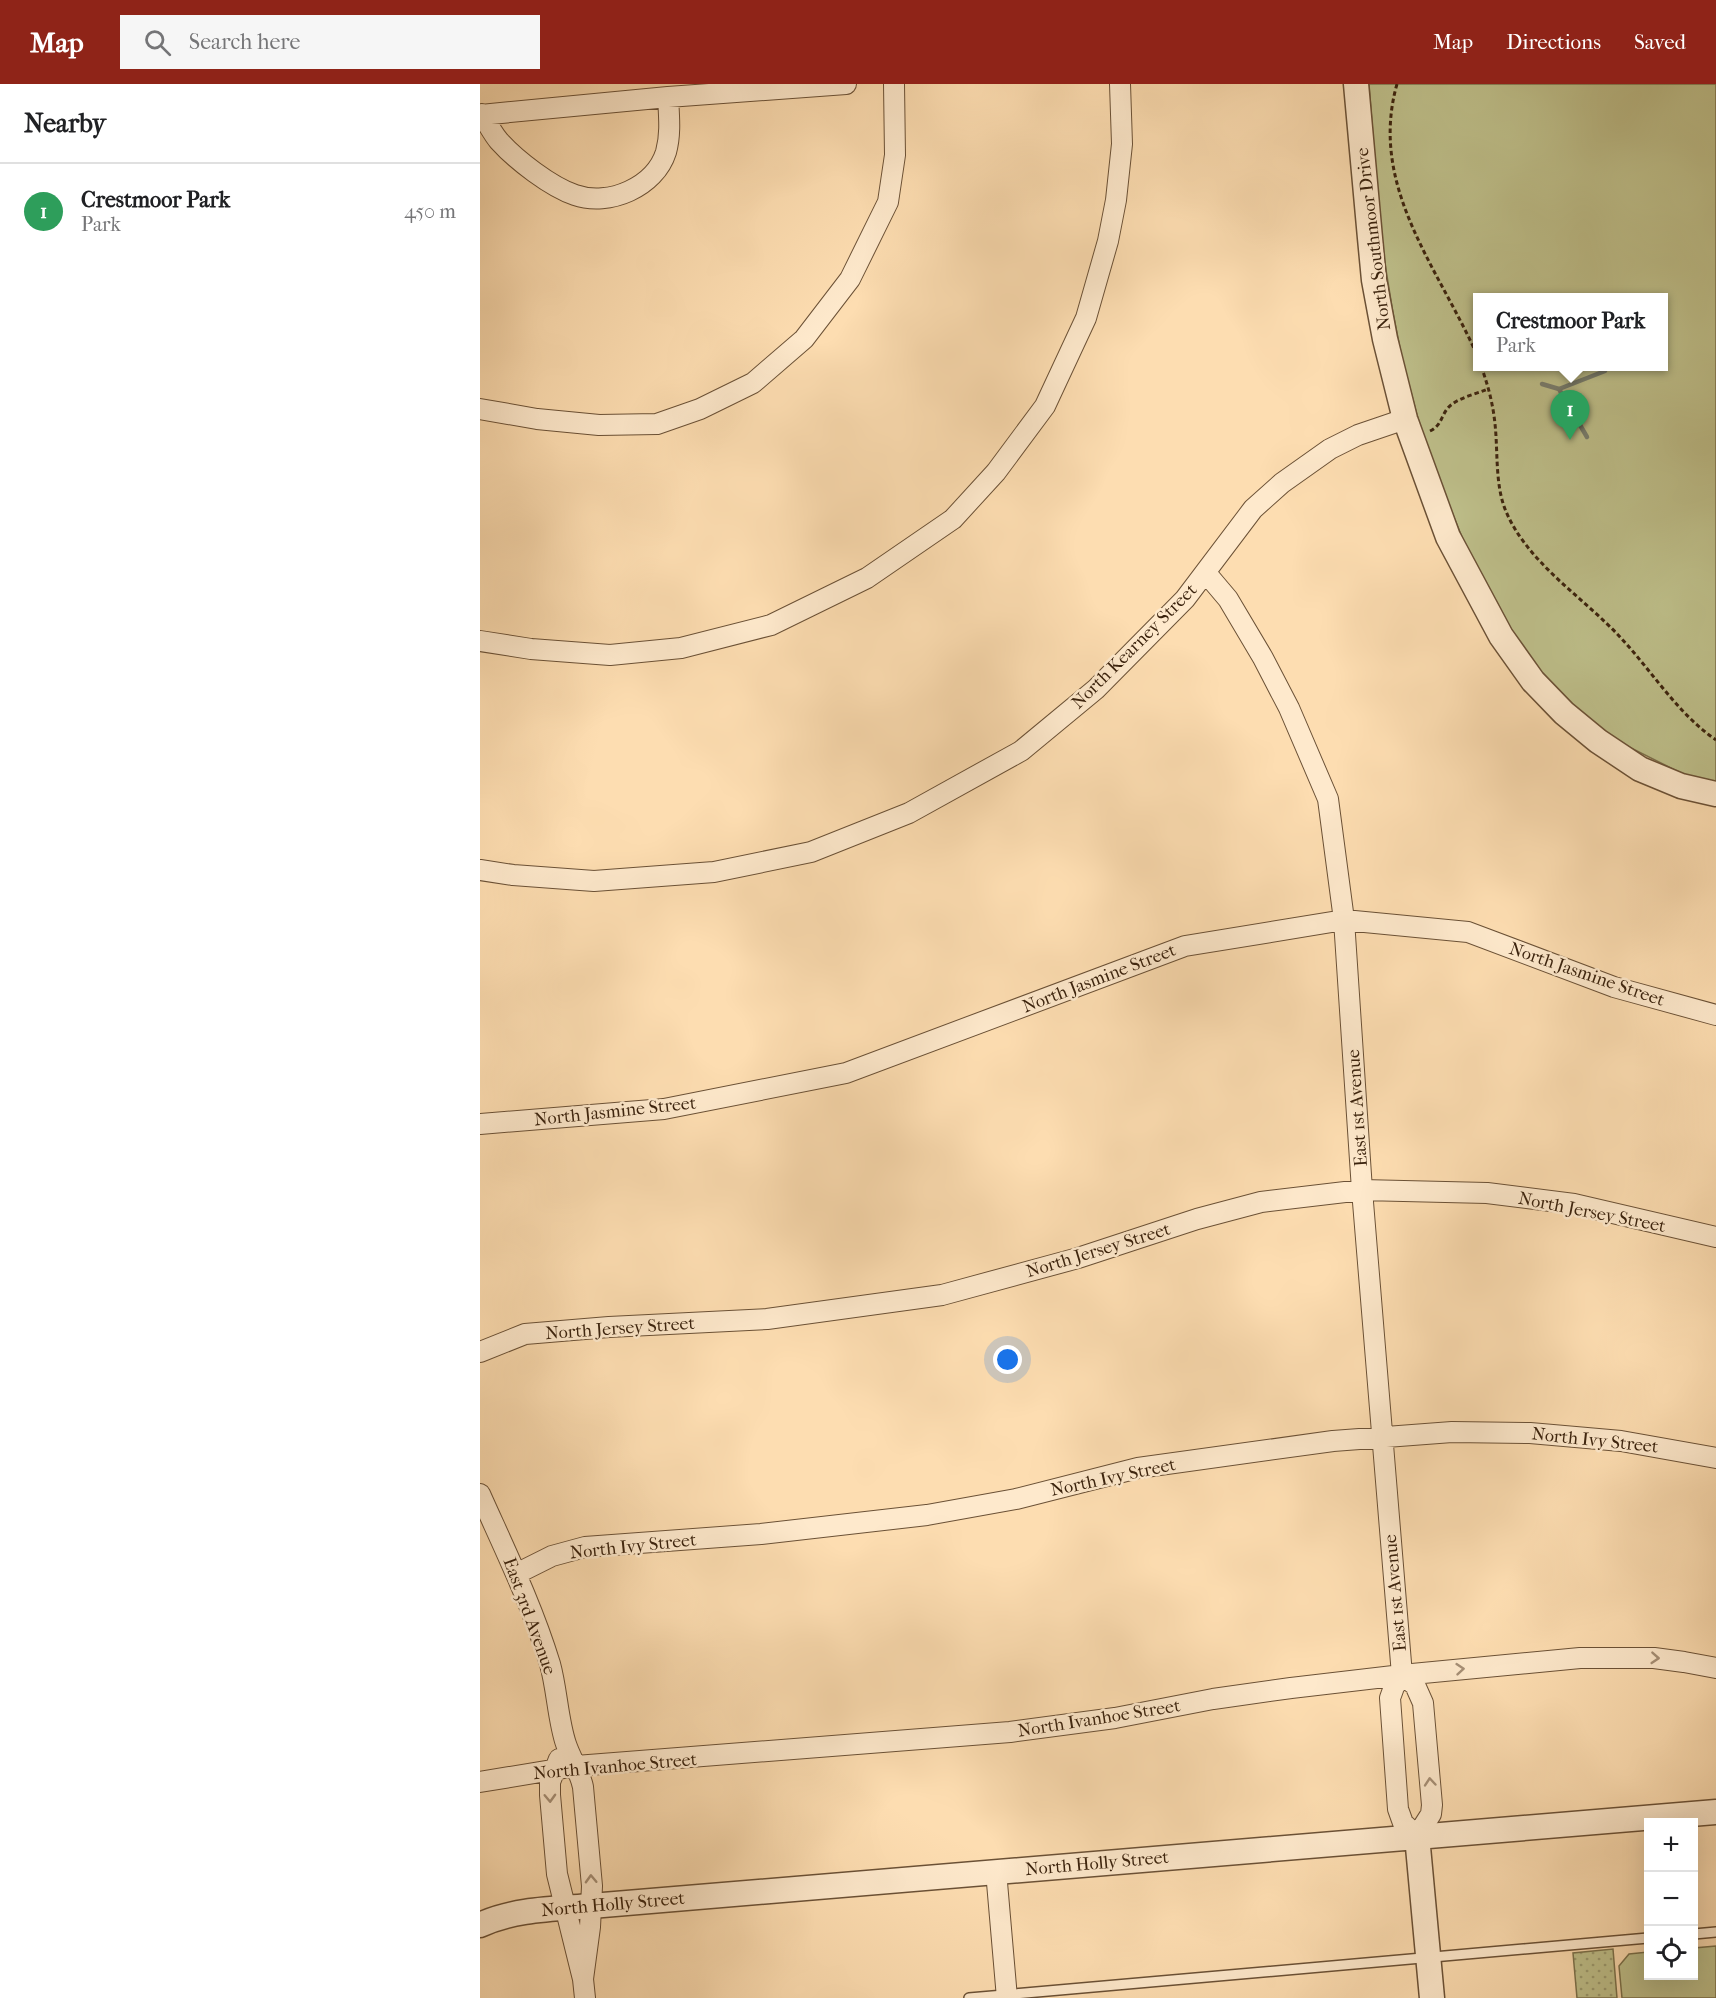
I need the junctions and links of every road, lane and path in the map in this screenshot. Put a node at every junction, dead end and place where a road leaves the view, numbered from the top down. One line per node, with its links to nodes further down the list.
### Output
1 (846, 84): 6 (street)
2 (894, 84): 11 (street)
3 (1120, 84): 14 (street)
4 (1356, 84): 12 (street, North Southmoor Drive)
5 (1397, 84): 8 (path)
6 (668, 97): 7 (street); 7 (street)
7 (481, 115)
8 (1473, 347)
9 (1483, 371): 10 (path)
10 (1488, 389): 12 (path); 15 (path)
11 (480, 409)
12 (1408, 428): 13 (street, North Kearney Street); 16 (street, North Southmoor Drive)
13 (1206, 573): 17 (street, North Kearney Street); 18 (street, East 1st Avenue)
14 (480, 641)
15 (1716, 740)
16 (1716, 794)
17 (480, 870)
18 (1344, 920): 19 (street, North Jasmine Street); 20 (street, North Jasmine Street); 21 (street, East 1st Avenue)
19 (1716, 1015)
20 (480, 1124)
21 (1362, 1190): 22 (street, North Jersey Street); 23 (street, North Jersey Street); 24 (street, East 1st Avenue)
22 (1716, 1237)
23 (480, 1352)
24 (1382, 1437): 25 (street, North Ivy Street); 27 (street, North Ivy Street); 29 (street, East 1st Avenue)
25 (1716, 1458)
26 (480, 1494): 27 (street, East 3rd Avenue)
27 (516, 1574): 30 (street, East 3rd Avenue)
28 (1716, 1668): 29 (street, North Ivanhoe Street, one-way to 28)
29 (1402, 1675): 31 (street, North Ivanhoe Street); 35 (street, East 1st Avenue); 35 (street, East 1st Avenue, one-way to 29)
30 (565, 1743): 31 (street, East 3rd Avenue); 32 (street, East 3rd Avenue)
31 (576, 1766): 32 (street, North Ivanhoe Street); 37 (street, East 3rd Avenue, one-way to 31)
32 (555, 1769): 33 (street, North Ivanhoe Street); 38 (street, East 3rd Avenue, one-way to 38)
33 (480, 1782)
34 (1716, 1812): 35 (street, North Holly Street)
35 (1417, 1836): 36 (street, North Holly Street); 43 (street)
36 (996, 1871): 37 (street, North Holly Street); 45 (street)
37 (591, 1906): 38 (street, North Holly Street); 44 (street, East 3rd Avenue)
38 (564, 1908): 39 (street, North Holly Street); 44 (street, East 3rd Avenue)
39 (480, 1925)
40 (1716, 1932): 41 (lane)
41 (1698, 1934)
42 (1644, 1938): 43 (lane)
43 (1429, 1957): 45 (lane); 47 (street)
44 (584, 1989)
45 (1007, 1996): 46 (lane)
46 (969, 1998)
47 (1432, 1998)

